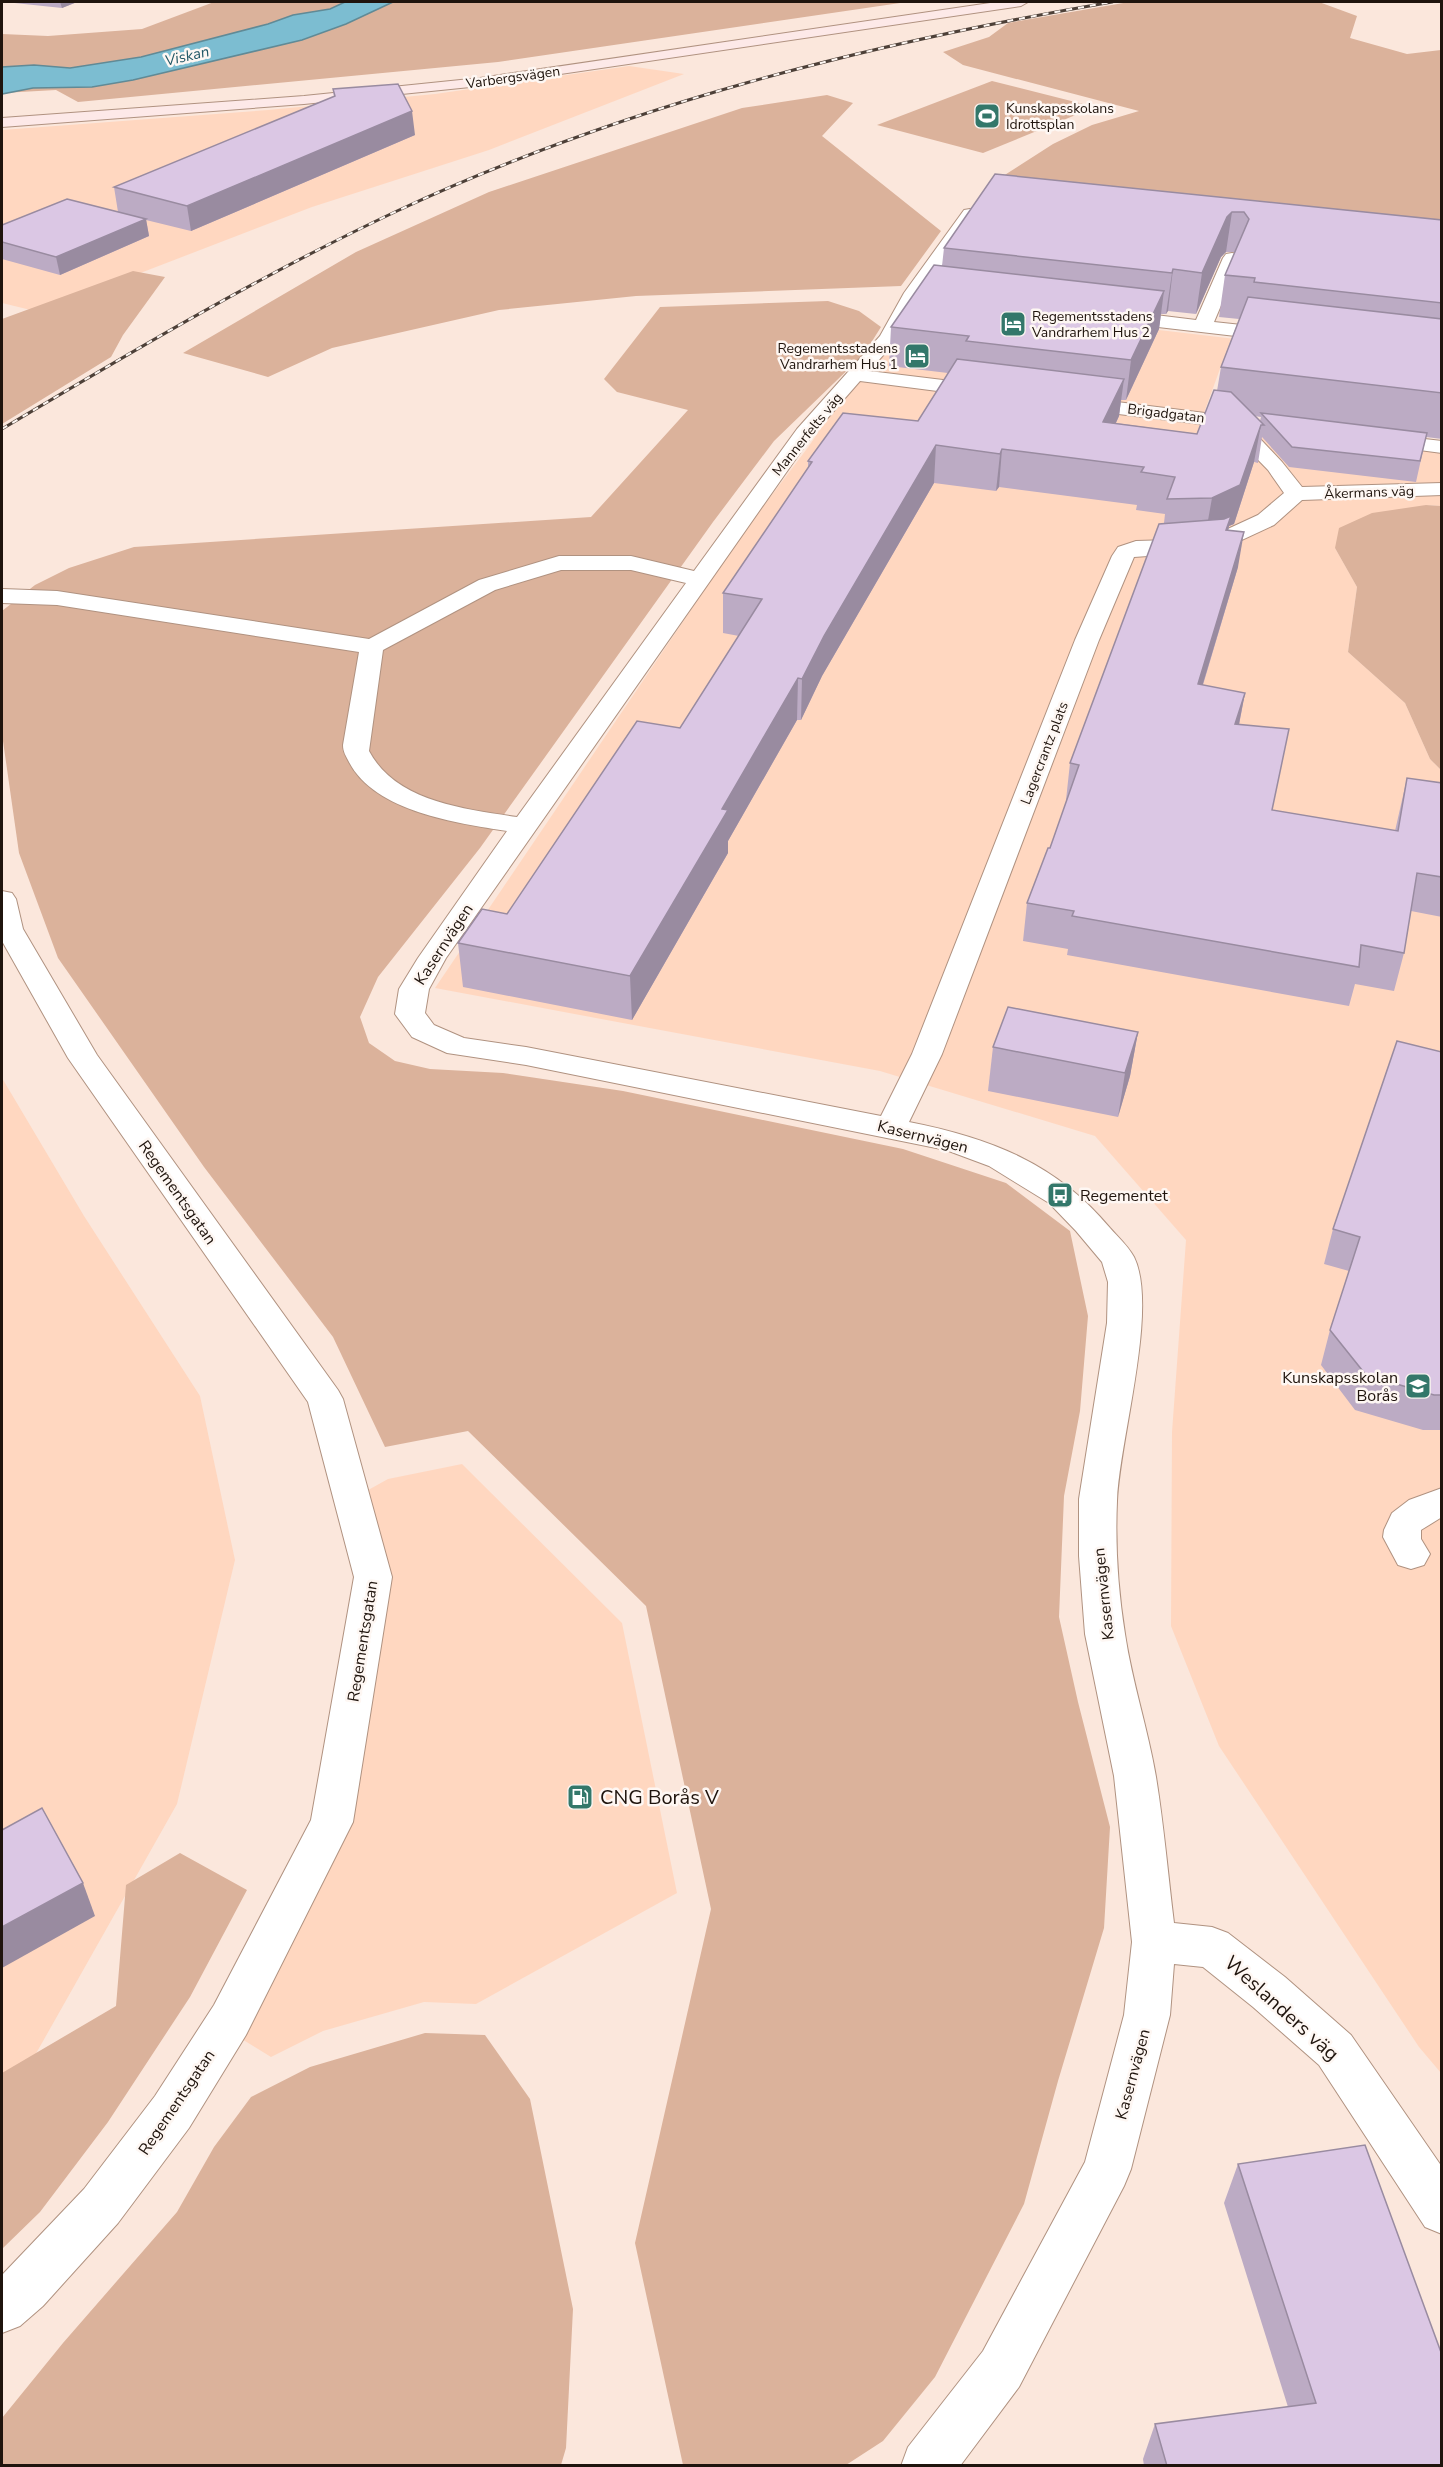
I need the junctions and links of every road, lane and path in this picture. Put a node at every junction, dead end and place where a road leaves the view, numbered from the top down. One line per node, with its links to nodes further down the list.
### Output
1 (1021, 2): 2 (main road, Varbergsvägen)
2 (2, 123)
3 (975, 207): 5 (street)
4 (1232, 258): 8 (street)
5 (913, 293): 6 (street); 10 (street, Mannerfelts väg)
6 (936, 296)
7 (1102, 315): 8 (street)
8 (1203, 326): 9 (street)
9 (1303, 338)
10 (855, 375): 11 (street); 19 (street, Mannerfelts väg)
11 (998, 393)
12 (1055, 400): 13 (street, Brigadgatan)
13 (1232, 422): 14 (street, Brigadgatan); 18 (street)
14 (1267, 426)
15 (1360, 437): 16 (street)
16 (1442, 447)
17 (1442, 489): 18 (street, Åkermans väg)
18 (1296, 494): 24 (street, Lagercrantz plats)
19 (700, 579): 21 (street); 22 (street, Mannerfelts väg)
20 (2, 596): 21 (street)
21 (372, 647): 22 (street)
22 (524, 826): 24 (street, Kasernvägen)
23 (2, 899): 29 (street, Regementsgatan)
24 (891, 1127): 27 (street, Kasernvägen)
25 (1442, 1502): 26 (street)
26 (1411, 1554)
27 (1154, 1942): 28 (street, Weslanders väg); 30 (street, Kasernvägen)
28 (1442, 2210)
29 (2, 2308)
30 (927, 2466)

